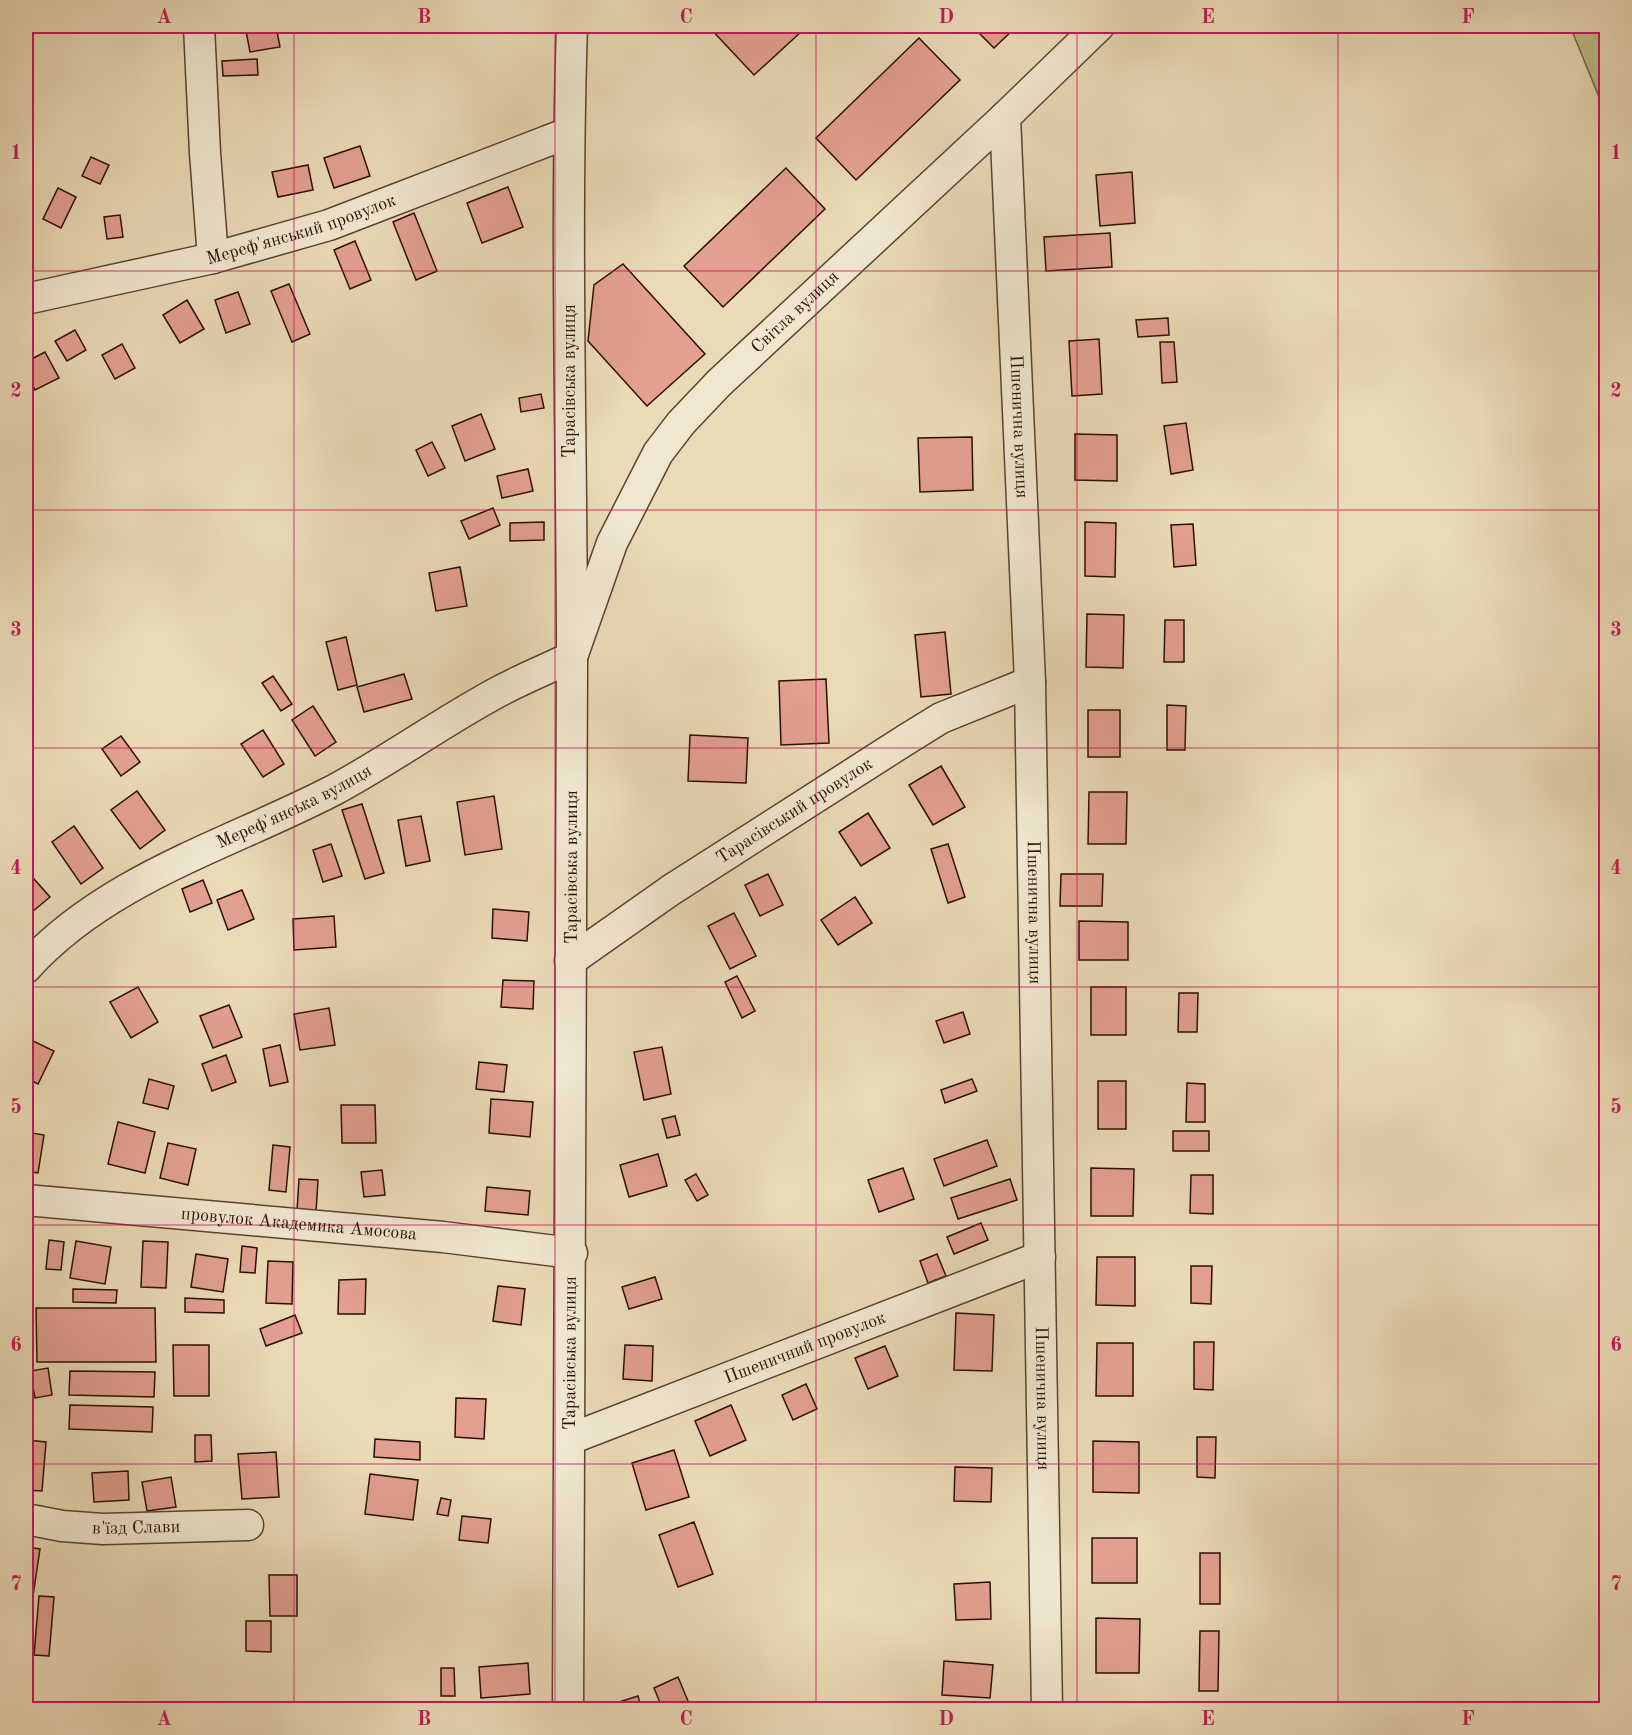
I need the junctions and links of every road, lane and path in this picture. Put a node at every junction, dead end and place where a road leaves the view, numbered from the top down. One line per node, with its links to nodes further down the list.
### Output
1 (199, 26): 6 (street)
2 (572, 26): 5 (street, Тарасівська вулиця)
3 (1099, 26): 4 (street, Світла вулиця)
4 (1005, 117): 8 (street, Світла вулиця); 9 (street, Пшенична вулиця)
5 (568, 134): 6 (street, Мереф'янський провулок); 8 (street, Тарасівська вулиця)
6 (213, 258): 7 (street, Мереф'янський провулок)
7 (26, 298)
8 (572, 657): 10 (street, Тарасівська вулиця); 11 (street, Мереф'янська вулиця)
9 (1030, 682): 10 (street, Тарасівський провулок); 14 (street, Пшенична вулиця)
10 (570, 962): 13 (street, Тарасівська вулиця)
11 (26, 968)
12 (26, 1200): 13 (street, провулок Академика Амосова)
13 (572, 1253): 15 (street, Тарасівська вулиця)
14 (1040, 1257): 15 (street, Пшеничний провулок); 19 (street, Пшенична вулиця)
15 (570, 1438): 18 (street, Тарасівська вулиця)
16 (26, 1519): 17 (street, в'їзд Слави)
17 (248, 1525)
18 (568, 1710)
19 (1047, 1710)

